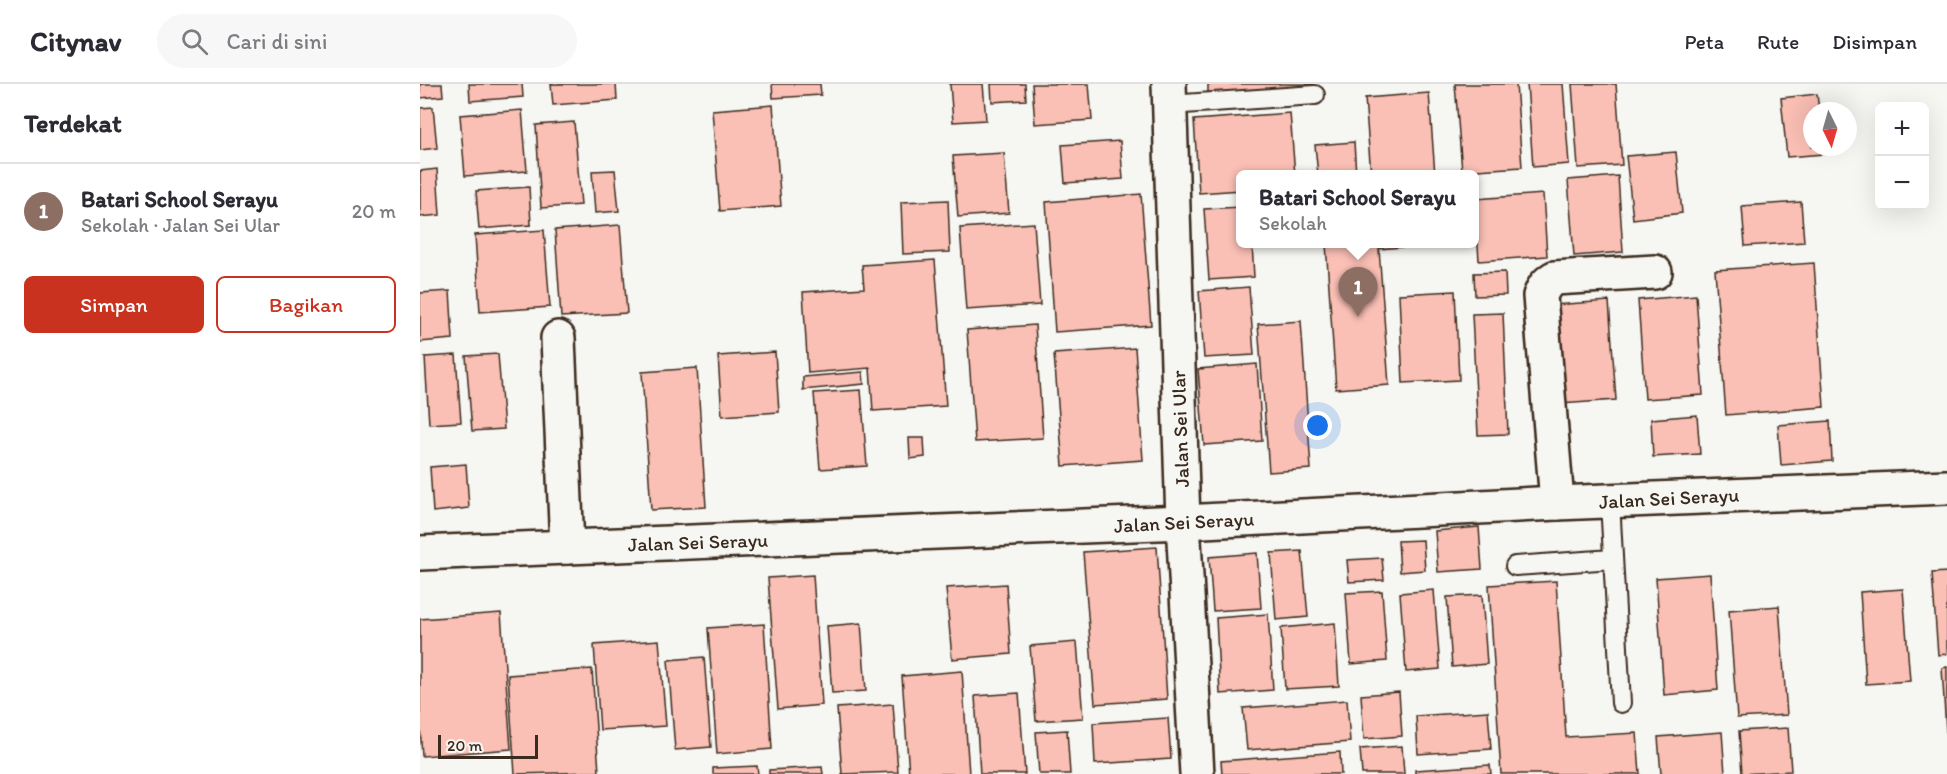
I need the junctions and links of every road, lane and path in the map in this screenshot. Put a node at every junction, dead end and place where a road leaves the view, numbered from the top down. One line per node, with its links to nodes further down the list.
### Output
1 (1169, 94): 2 (lane); 8 (street, Jalan Sei Ular)
2 (1315, 95)
3 (1655, 272): 7 (street)
4 (558, 338): 9 (street)
5 (1947, 487): 6 (street, Jalan Sei Serayu)
6 (1610, 501): 7 (street, Jalan Sei Serayu); 11 (lane)
7 (1557, 503): 8 (street, Jalan Sei Serayu)
8 (1183, 522): 9 (street, Jalan Sei Serayu); 14 (street, Jalan Sei Ular)
9 (567, 547): 10 (street, Jalan Sei Serayu)
10 (420, 553)
11 (1612, 558): 12 (lane); 13 (lane)
12 (1515, 566)
13 (1621, 703)
14 (1197, 774)

